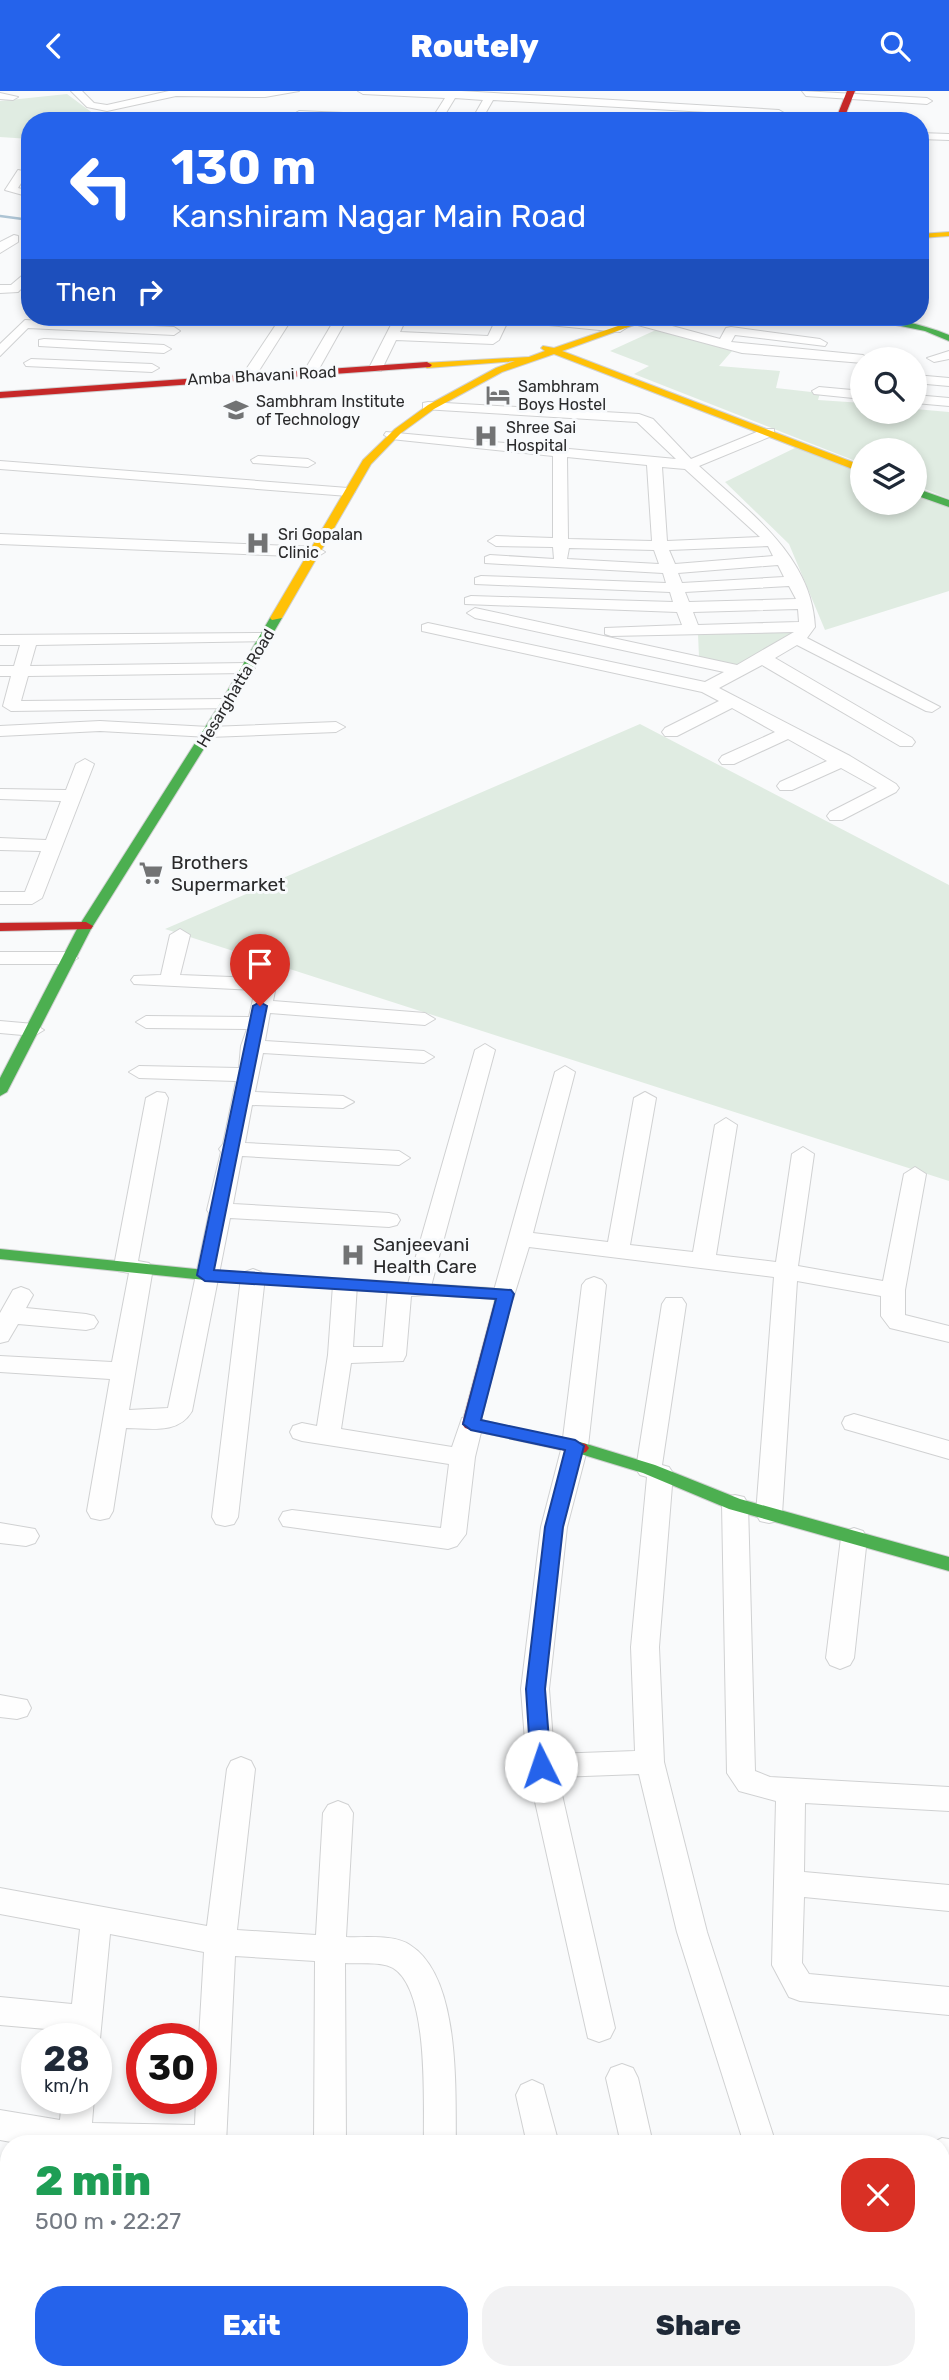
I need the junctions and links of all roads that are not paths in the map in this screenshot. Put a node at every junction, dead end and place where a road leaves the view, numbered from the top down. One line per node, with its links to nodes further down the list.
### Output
1 (76, 91): 2 (street)
2 (294, 91)
3 (363, 91): 5 (street)
4 (666, 91): 13 (street)
5 (454, 93): 9 (street); 14 (street)
6 (806, 93): 15 (street)
7 (0, 96): 8 (street)
8 (13, 97)
9 (489, 97): 13 (street); 17 (street)
10 (927, 101): 15 (street)
11 (716, 104): 13 (street); 19 (street); 20 (street)
12 (404, 106): 14 (street)
13 (664, 106): 18 (street)
14 (444, 108): 16 (street)
15 (845, 110): 21 (street); 22 (street)
16 (441, 112)
17 (481, 112)
18 (663, 112)
19 (714, 112)
20 (772, 112)
21 (797, 112)
22 (908, 112)
23 (929, 136): 24 (street)
24 (949, 137)
25 (21, 174): 26 (street)
26 (21, 192)
27 (949, 233): 28 (street)
28 (929, 234)
29 (14, 239): 30 (street)
30 (0, 249)
31 (21, 282): 32 (street)
32 (0, 289)
33 (22, 326): 50 (street)
34 (67, 326): 43 (street)
35 (177, 326): 43 (street)
36 (281, 326): 61 (street)
37 (337, 326): 59 (street)
38 (396, 326): 44 (street)
39 (500, 326): 44 (street)
40 (617, 326): 51 (street, Hesarghatta Road)
41 (668, 326): 47 (street)
42 (911, 326): 45 (street)
43 (174, 331): 49 (street)
44 (391, 337): 58 (street)
45 (949, 338)
46 (44, 343): 49 (street)
47 (723, 344): 48 (street); 53 (street)
48 (831, 345)
49 (164, 349): 60 (street)
50 (0, 352)
51 (540, 352): 58 (street, Amba Bhavani Road); 69 (street, Hesarghatta Road); 70 (street)
52 (949, 355): 54 (street)
53 (850, 358)
54 (934, 358)
55 (31, 363): 60 (street)
56 (927, 365): 57 (street)
57 (949, 366)
58 (376, 368): 59 (street, Amba Bhavani Road)
59 (310, 373): 61 (street, Amba Bhavani Road)
60 (148, 375): 61 (street, Amba Bhavani Road); 66 (street, Amba Bhavani Road)
61 (248, 377)
62 (927, 380): 63 (street)
63 (949, 382)
64 (819, 391): 65 (street)
65 (850, 394)
66 (0, 395)
67 (927, 400): 68 (street)
68 (949, 402)
69 (428, 406): 71 (street, Hesarghatta Road); 77 (street)
70 (769, 432): 77 (street); 78 (street)
71 (391, 435): 72 (street); 80 (street, Hesarghatta Road)
72 (560, 452): 74 (street); 86 (street)
73 (260, 457): 75 (street); 79 (street)
74 (653, 461): 77 (street); 87 (street)
75 (308, 463)
76 (0, 465): 79 (street)
77 (690, 465): 85 (street)
78 (850, 465)
79 (245, 484): 80 (street)
80 (348, 492): 88 (street, Hesarghatta Road)
81 (927, 496): 82 (street)
82 (949, 504)
83 (0, 538): 88 (street)
84 (496, 541): 86 (street)
85 (773, 541): 87 (street); 90 (street)
86 (561, 543): 87 (street); 91 (street)
87 (660, 546): 92 (street)
88 (317, 552): 106 (street, Hesarghatta Road)
89 (490, 560): 91 (street)
90 (784, 560): 92 (street); 94 (street)
91 (560, 563): 92 (street); 95 (street)
92 (668, 569): 96 (street)
93 (481, 581): 95 (street)
94 (792, 581): 96 (street); 97 (street)
95 (559, 585): 96 (street); 98 (street)
96 (677, 588): 100 (street)
97 (806, 604): 100 (street); 105 (street)
98 (556, 605): 99 (street); 100 (street); 101 (street)
99 (466, 606): 101 (street)
100 (683, 607): 103 (street)
101 (551, 627): 104 (street); 109 (street)
102 (428, 628): 109 (street)
103 (692, 630): 104 (street); 105 (street)
104 (571, 631): 113 (street)
105 (802, 633): 110 (street); 119 (street)
106 (265, 638): 108 (street); 111 (street, Hesarghatta Road)
107 (0, 640): 108 (street)
108 (29, 640): 112 (street)
109 (528, 648): 115 (street)
110 (763, 658): 113 (street); 125 (street)
111 (247, 668): 112 (street); 117 (street, Hesarghatta Road)
112 (21, 670): 114 (street); 118 (street)
113 (739, 670): 115 (street)
114 (0, 671)
115 (707, 688): 116 (street)
116 (733, 701): 123 (street); 124 (street)
117 (226, 703): 118 (street); 122 (street, Hesarghatta Road)
118 (6, 706)
119 (932, 707)
120 (336, 727): 122 (street)
121 (0, 731): 122 (street)
122 (209, 732): 138 (street, Hesarghatta Road)
123 (671, 732)
124 (789, 732): 126 (street); 127 (street)
125 (906, 742)
126 (728, 760)
127 (844, 760): 129 (street); 132 (street)
128 (85, 764): 131 (street)
129 (786, 786)
130 (0, 794): 131 (street)
131 (74, 796): 134 (street)
132 (836, 816)
133 (0, 844): 134 (street)
134 (53, 846): 136 (street)
135 (0, 898): 136 (street)
136 (32, 898): 137 (street)
137 (27, 926): 138 (street); 139 (street)
138 (86, 926): 143 (street, Hesarghatta Road)
139 (0, 927)
140 (180, 935): 145 (street)
141 (273, 950): 146 (street)
142 (0, 958): 143 (street)
143 (68, 958): 151 (street, Hesarghatta Road)
144 (141, 980): 145 (street)
145 (169, 981): 146 (street)
146 (265, 984): 147 (street)
147 (259, 1015): 148 (street); 149 (street); 152 (street)
148 (425, 1019)
149 (146, 1022)
150 (0, 1027): 151 (street)
151 (34, 1030): 158 (street, Hesarghatta Road)
152 (251, 1045): 154 (street); 157 (street)
153 (485, 1050): 180 (street)
154 (425, 1057)
155 (139, 1072): 157 (street)
156 (565, 1072): 170 (street)
157 (247, 1075): 160 (street)
158 (0, 1092)
159 (157, 1098): 174 (street)
160 (241, 1098): 162 (street); 164 (street)
161 (645, 1098): 171 (street)
162 (342, 1102)
163 (726, 1125): 173 (street)
164 (230, 1149): 166 (street); 168 (street)
165 (803, 1154): 175 (street)
166 (399, 1158)
167 (915, 1174): 181 (street)
168 (218, 1210): 169 (street); 176 (street)
169 (389, 1220)
170 (520, 1239): 171 (street); 182 (street)
171 (617, 1252): 173 (street)
172 (0, 1254): 174 (street)
173 (703, 1262): 175 (street)
174 (134, 1267): 176 (street); 189 (street)
175 (786, 1271): 181 (street); 201 (street)
176 (205, 1275): 177 (street); 190 (street)
177 (253, 1277): 178 (street); 202 (street)
178 (345, 1285): 180 (street); 187 (street)
179 (594, 1285): 195 (street)
180 (409, 1290): 182 (street); 187 (street)
181 (894, 1290): 186 (street)
182 (505, 1294): 192 (street)
183 (674, 1304): 198 (street)
184 (86, 1322): 185 (street)
185 (6, 1323)
186 (949, 1333)
187 (340, 1355): 194 (street)
188 (0, 1364): 189 (street)
189 (121, 1371): 190 (street)
190 (116, 1411): 200 (street)
191 (854, 1423): 196 (street)
192 (471, 1424): 195 (street); 197 (street)
193 (302, 1432): 194 (street)
194 (328, 1436): 197 (street)
195 (575, 1446): 198 (street); 210 (street)
196 (949, 1450)
197 (462, 1457): 203 (street)
198 (654, 1471): 199 (street); 209 (street)
199 (735, 1504): 201 (street); 212 (street)
200 (100, 1511)
201 (769, 1514): 206 (street)
202 (225, 1517)
203 (292, 1519)
204 (0, 1533): 205 (street)
205 (26, 1536)
206 (854, 1538): 207 (street); 208 (street)
207 (949, 1564)
208 (840, 1658)
209 (650, 1762): 210 (street); 237 (street)
210 (541, 1766): 225 (street)
211 (242, 1769): 219 (street)
212 (790, 1790): 213 (street); 215 (street)
213 (949, 1799)
214 (338, 1813): 220 (street)
215 (789, 1883): 216 (street); 221 (street)
216 (949, 1898)
217 (0, 1901): 218 (street)
218 (96, 1919): 219 (street); 224 (street)
219 (220, 1942): 220 (street); 232 (street)
220 (330, 1949): 233 (street); 234 (street)
221 (949, 2001)
222 (0, 2011): 223 (street)
223 (57, 2023)
224 (86, 2023)
225 (599, 2028)
226 (622, 2078): 236 (street)
227 (532, 2095): 235 (street)
228 (77, 2114): 231 (street)
229 (0, 2125): 230 (street)
230 (46, 2135)
231 (75, 2135)
232 (211, 2135)
233 (330, 2135)
234 (440, 2135)
235 (541, 2135)
236 (635, 2135)
237 (757, 2135)

